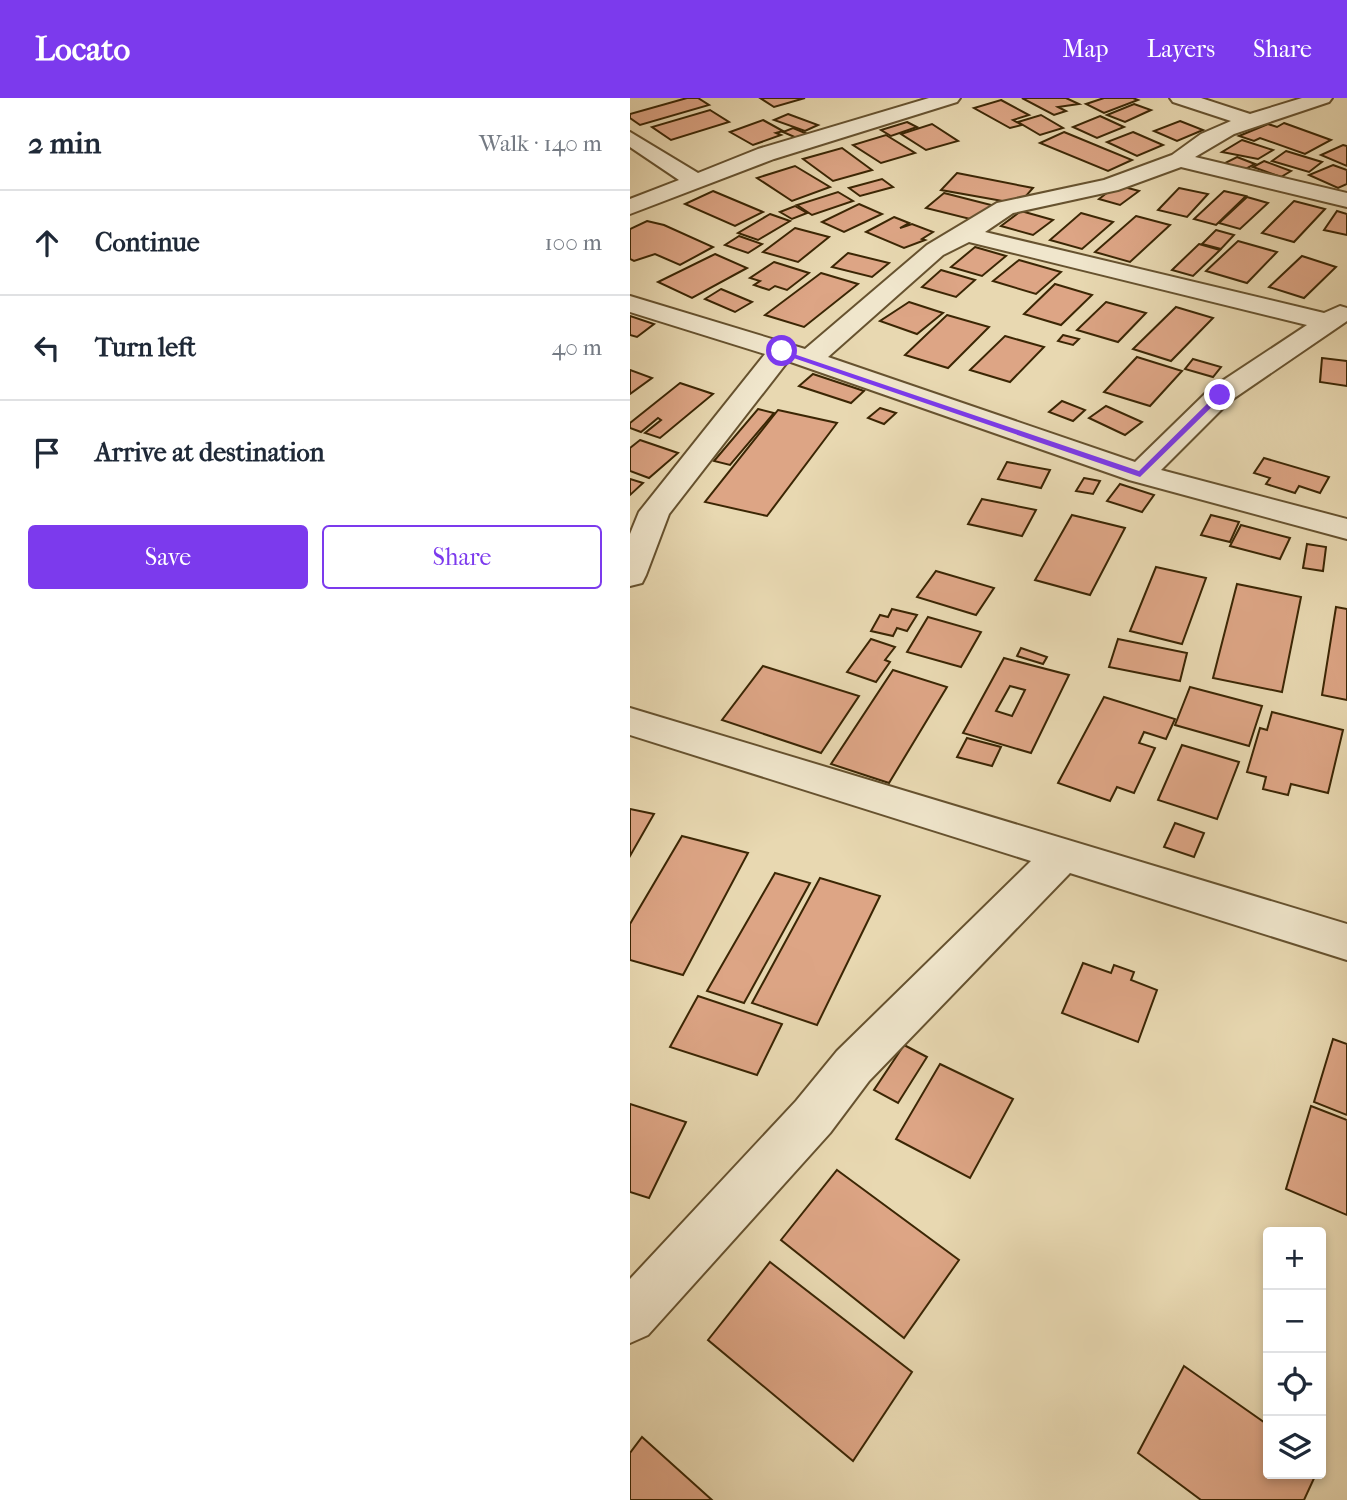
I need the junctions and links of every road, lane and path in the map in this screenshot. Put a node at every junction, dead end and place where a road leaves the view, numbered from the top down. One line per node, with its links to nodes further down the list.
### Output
1 (880, 98): 5 (street)
2 (950, 98): 5 (street)
3 (1181, 98): 6 (street)
4 (1322, 98): 6 (street)
5 (905, 114): 9 (street)
6 (1253, 121): 8 (street)
7 (630, 138): 9 (street)
8 (1180, 160): 10 (street); 12 (street)
9 (695, 181): 11 (street)
10 (1347, 200)
11 (630, 207)
12 (966, 234): 14 (street); 15 (street)
13 (630, 304): 15 (street)
14 (1337, 316): 16 (street)
15 (796, 355): 16 (street); 18 (street)
16 (1140, 474): 17 (street)
17 (1347, 529)
18 (630, 575)
19 (630, 721): 20 (street)
20 (1064, 853): 21 (street); 22 (street)
21 (1347, 942)
22 (630, 1317)

